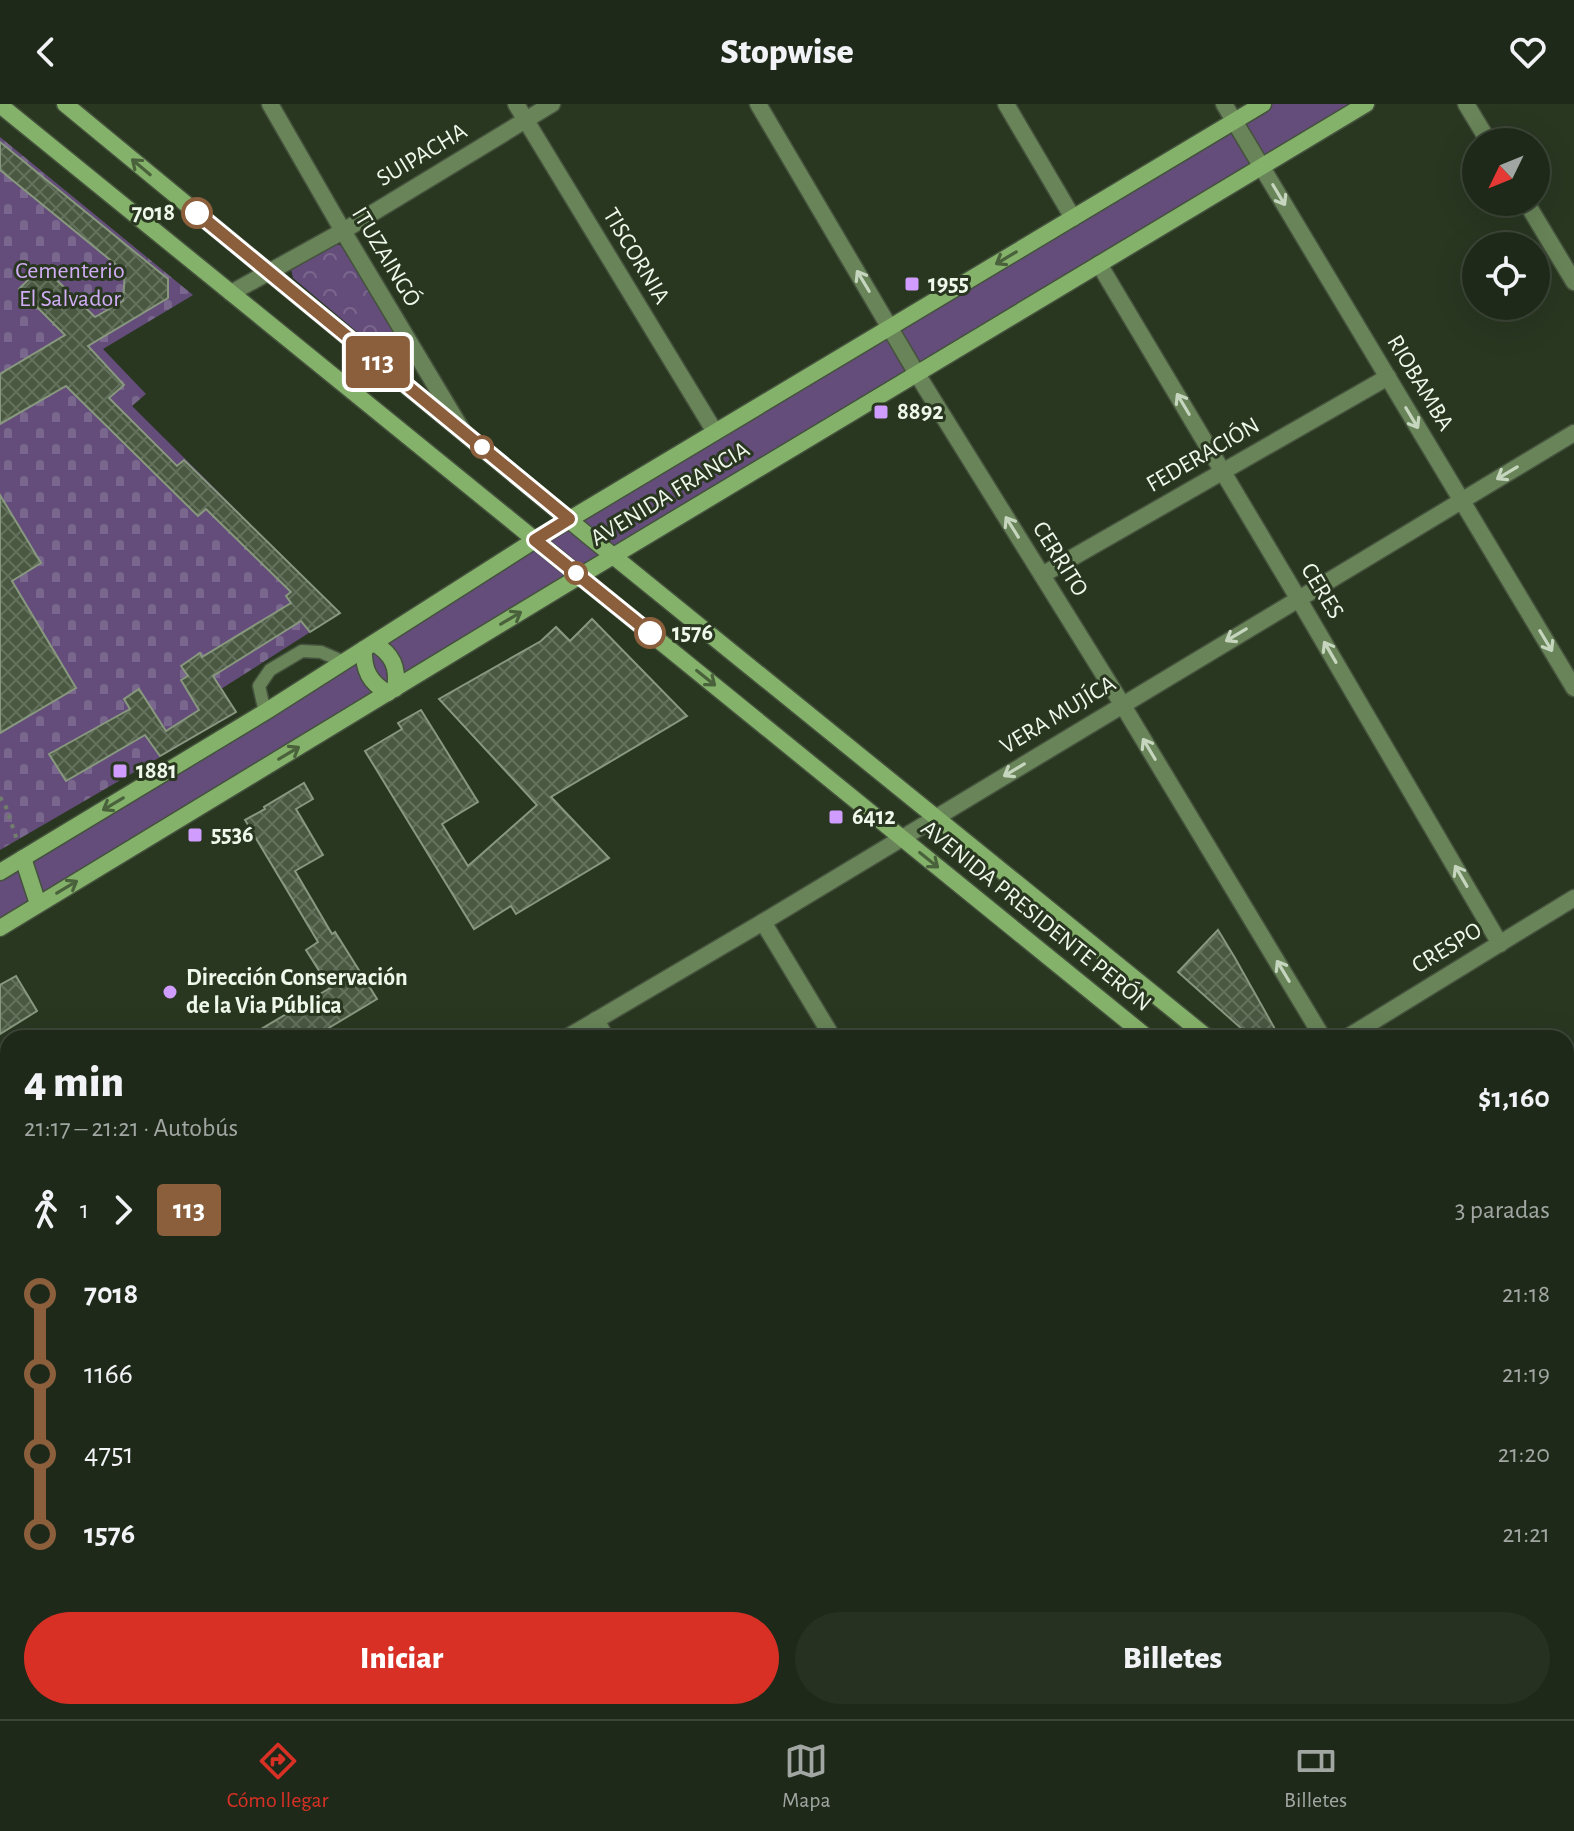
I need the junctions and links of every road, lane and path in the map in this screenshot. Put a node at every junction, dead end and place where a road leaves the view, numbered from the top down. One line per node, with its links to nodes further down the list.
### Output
1 (65, 104): 20 (main road, AVENIDA PRESIDENTE PERÓN, one-way to 1)
2 (270, 104): 18 (street, ITUZAINGÓ)
3 (516, 104): 12 (street, TISCORNIA)
4 (552, 104): 12 (street, SUIPACHA)
5 (758, 104): 23 (street, CERRITO, one-way to 5)
6 (1006, 104): 17 (street)
7 (1224, 104): 13 (street, RIOBAMBA)
8 (1263, 104): 13 (main road, AVENIDA FRANCIA)
9 (1366, 104): 15 (main road, AVENIDA FRANCIA)
10 (1466, 104): 14 (street)
11 (0, 105): 22 (main road, AVENIDA PRESIDENTE PERÓN)
12 (526, 120): 18 (street, SUIPACHA); 27 (street, TISCORNIA)
13 (1234, 121): 15 (street, RIOBAMBA); 17 (main road, AVENIDA FRANCIA)
14 (1481, 128)
15 (1262, 167): 19 (main road, AVENIDA FRANCIA); 25 (street, RIOBAMBA, one-way to 25)
16 (1534, 216): 21 (street)
17 (1073, 218): 23 (main road, AVENIDA FRANCIA, one-way to 23)
18 (343, 231): 20 (street, SUIPACHA); 26 (street, ITUZAINGÓ)
19 (1099, 264): 24 (main road, AVENIDA FRANCIA); 29 (street, CERES, one-way to 19)
20 (269, 272): 22 (street, SUIPACHA); 26 (main road, AVENIDA PRESIDENTE PERÓN)
21 (1574, 282)
22 (231, 293): 32 (main road, AVENIDA PRESIDENTE PERÓN)
23 (890, 327): 24 (street, CERRITO); 27 (main road, AVENIDA FRANCIA)
24 (917, 374): 33 (main road, AVENIDA FRANCIA); 34 (street, CERRITO, one-way to 24)
25 (1388, 377): 29 (street, FEDERACIÓN); 30 (street, RIOBAMBA, one-way to 30)
26 (463, 432): 31 (main road, AVENIDA PRESIDENTE PERÓN)
27 (715, 432): 31 (main road, AVENIDA FRANCIA)
28 (1574, 433): 30 (street, VERA MUJÍCA, one-way to 30)
29 (1223, 472): 34 (street, FEDERACIÓN); 36 (street, CERES)
30 (1462, 500): 36 (street, VERA MUJÍCA); 39 (street, RIOBAMBA, one-way to 39)
31 (569, 519): 32 (main road, AVENIDA FRANCIA); 33 (main road, AVENIDA PRESIDENTE PERÓN)
32 (535, 540): 35 (main road, AVENIDA PRESIDENTE PERÓN); 37 (main road, AVENIDA FRANCIA)
33 (614, 556): 35 (main road, AVENIDA FRANCIA); 44 (main road, AVENIDA PRESIDENTE PERÓN)
34 (1042, 575): 41 (street, CERRITO)
35 (580, 576): 40 (main road, AVENIDA FRANCIA, one-way to 35); 45 (main road, AVENIDA PRESIDENTE PERÓN, one-way to 45)
36 (1298, 598): 41 (street, VERA MUJÍCA, one-way to 41); 52 (street, CERES, one-way to 36)
37 (369, 646): 38 (main road, AVENIDA FRANCIA); 40 (main road); 40 (main road)
38 (344, 662): 42 (main road, AVENIDA FRANCIA); 42 (lane)
39 (1574, 688)
40 (392, 691): 49 (main road, AVENIDA FRANCIA, one-way to 40)
41 (1122, 704): 44 (street, VERA MUJÍCA, one-way to 44); 59 (street, CERRITO, one-way to 41)
42 (265, 712): 46 (main road, AVENIDA FRANCIA, one-way to 46)
43 (0, 797): 46 (path)
44 (936, 818): 45 (street, VERA MUJÍCA); 58 (main road, AVENIDA PRESIDENTE PERÓN)
45 (903, 838): 50 (street, VERA MUJÍCA); 57 (main road, AVENIDA PRESIDENTE PERÓN, one-way to 57)
46 (23, 858): 47 (main road, AVENIDA FRANCIA); 49 (main road)
47 (0, 872)
48 (1574, 898): 52 (street, CRESPO)
49 (38, 904): 51 (main road, AVENIDA FRANCIA)
50 (763, 922): 53 (street, VERA MUJÍCA); 56 (street)
51 (0, 928)
52 (1500, 944): 60 (street, CRESPO)
53 (596, 1020): 54 (street, VERA MUJÍCA); 55 (street)
54 (579, 1030)
55 (602, 1030)
56 (828, 1030)
57 (1138, 1030)
58 (1198, 1030)
59 (1318, 1030)
60 (1359, 1030)

